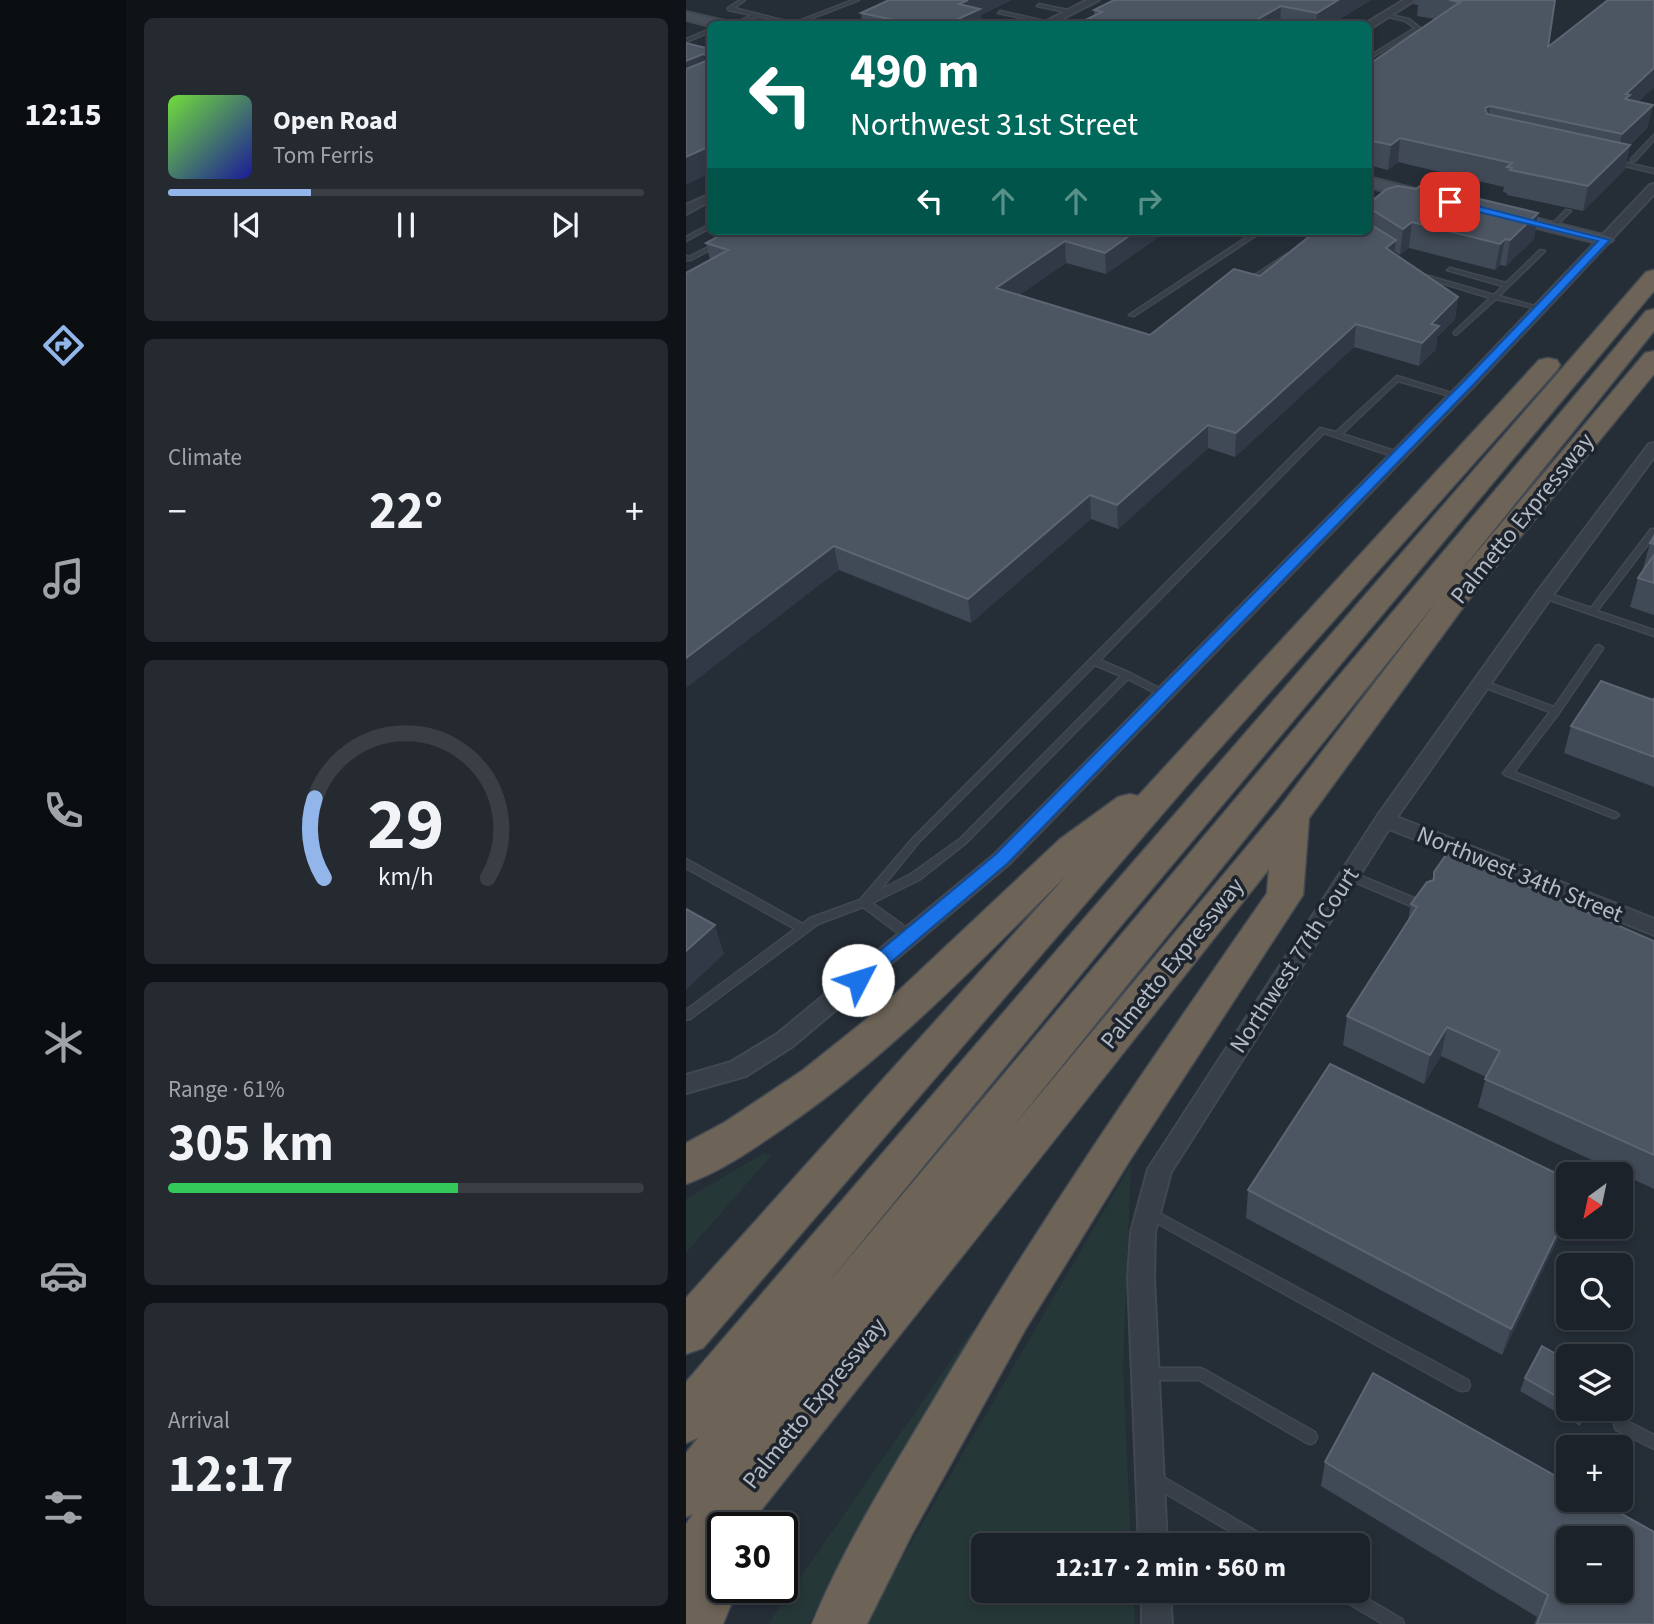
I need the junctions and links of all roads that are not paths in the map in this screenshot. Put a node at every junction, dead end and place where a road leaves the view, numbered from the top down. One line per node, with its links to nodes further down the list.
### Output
1 (743, 0): 8 (lane)
2 (857, 0): 14 (lane)
3 (1093, 0): 7 (street)
4 (1410, 0): 9 (street)
5 (1039, 5): 7 (lane)
6 (1000, 12): 15 (lane)
7 (1070, 12): 16 (street)
8 (757, 15): 12 (lane); 13 (lane)
9 (1387, 15): 17 (street); 20 (lane)
10 (686, 17): 11 (street)
11 (707, 21)
12 (742, 21)
13 (782, 21)
14 (802, 21)
15 (1036, 21)
16 (1054, 21)
17 (1372, 24)
18 (707, 31): 19 (lane)
19 (686, 41)
20 (1372, 57)
21 (1654, 137): 22 (lane)
22 (1633, 160)
23 (1606, 161): 24 (lane)
24 (1654, 171)
25 (1372, 183): 28 (street)
26 (1654, 187): 36 (street)
27 (707, 199): 29 (street)
28 (1437, 199)
29 (687, 208)
30 (1488, 211): 32 (street)
31 (1568, 211): 32 (lane)
32 (1552, 227): 36 (street)
33 (707, 228): 35 (lane)
34 (1254, 235): 49 (lane)
35 (686, 239)
36 (1605, 240): 48 (street)
37 (722, 242): 41 (lane)
38 (1654, 248): 67 (highway)
39 (1297, 251): 45 (lane)
40 (1542, 251): 46 (lane)
41 (686, 258)
42 (1450, 270): 46 (lane)
43 (1420, 274): 47 (lane)
44 (1654, 277): 85 (highway)
45 (1252, 279)
46 (1507, 285): 47 (lane)
47 (1495, 297): 48 (lane); 51 (lane)
48 (1540, 309): 53 (street)
49 (1132, 315)
50 (1654, 316): 91 (highway)
51 (1456, 333)
52 (1654, 358): 69 (highway, Palmetto Expressway)
53 (1457, 396): 54 (lane); 56 (street)
54 (1336, 435): 56 (lane); 62 (lane)
55 (1654, 447): 58 (street, Northwest 77th Court)
56 (1398, 455): 65 (street)
57 (1654, 531): 59 (lane)
58 (1544, 595): 59 (lane); 64 (street, Northwest 77th Court)
59 (1592, 612): 60 (lane)
60 (1654, 633)
61 (1599, 648): 66 (lane)
62 (1094, 661): 63 (lane); 73 (lane)
63 (1127, 675): 65 (lane); 73 (lane)
64 (1481, 683): 66 (lane); 70 (street, Northwest 77th Court)
65 (1164, 694): 77 (street)
66 (1556, 711): 68 (lane)
67 (1184, 767): 80 (highway); 82 (highway)
68 (1614, 815)
69 (1292, 816): 89 (highway, Palmetto Expressway); 100 (highway)
70 (1385, 820): 72 (street, Northwest 77th Court); 75 (street, Northwest 34th Street)
71 (686, 863): 76 (lane)
72 (1349, 875): 74 (lane); 81 (street, Northwest 77th Court)
73 (864, 903): 76 (lane); 77 (lane)
74 (1422, 906)
75 (1654, 927)
76 (803, 929): 78 (lane)
77 (910, 936): 79 (street)
78 (686, 1016)
79 (686, 1084)
80 (686, 1165)
81 (1147, 1211): 83 (street, Northwest 77th Court); 84 (lane)
82 (686, 1332)
83 (1145, 1374): 87 (lane); 90 (street, Northwest 77th Court)
84 (1463, 1385)
85 (686, 1419)
86 (1621, 1425): 88 (lane)
87 (1310, 1437)
88 (1654, 1442)
89 (762, 1466): 92 (highway); 95 (highway, Palmetto Expressway)
90 (1150, 1475): 93 (street, Northwest 77th Court); 94 (lane)
91 (686, 1492)
92 (743, 1512)
93 (1152, 1533)
94 (1246, 1533)
95 (686, 1566)
96 (707, 1598): 99 (highway)
97 (1156, 1603): 101 (street)
98 (1361, 1603): 102 (lane)
99 (696, 1624)
100 (839, 1624)
101 (1157, 1624)
102 (1397, 1624)

